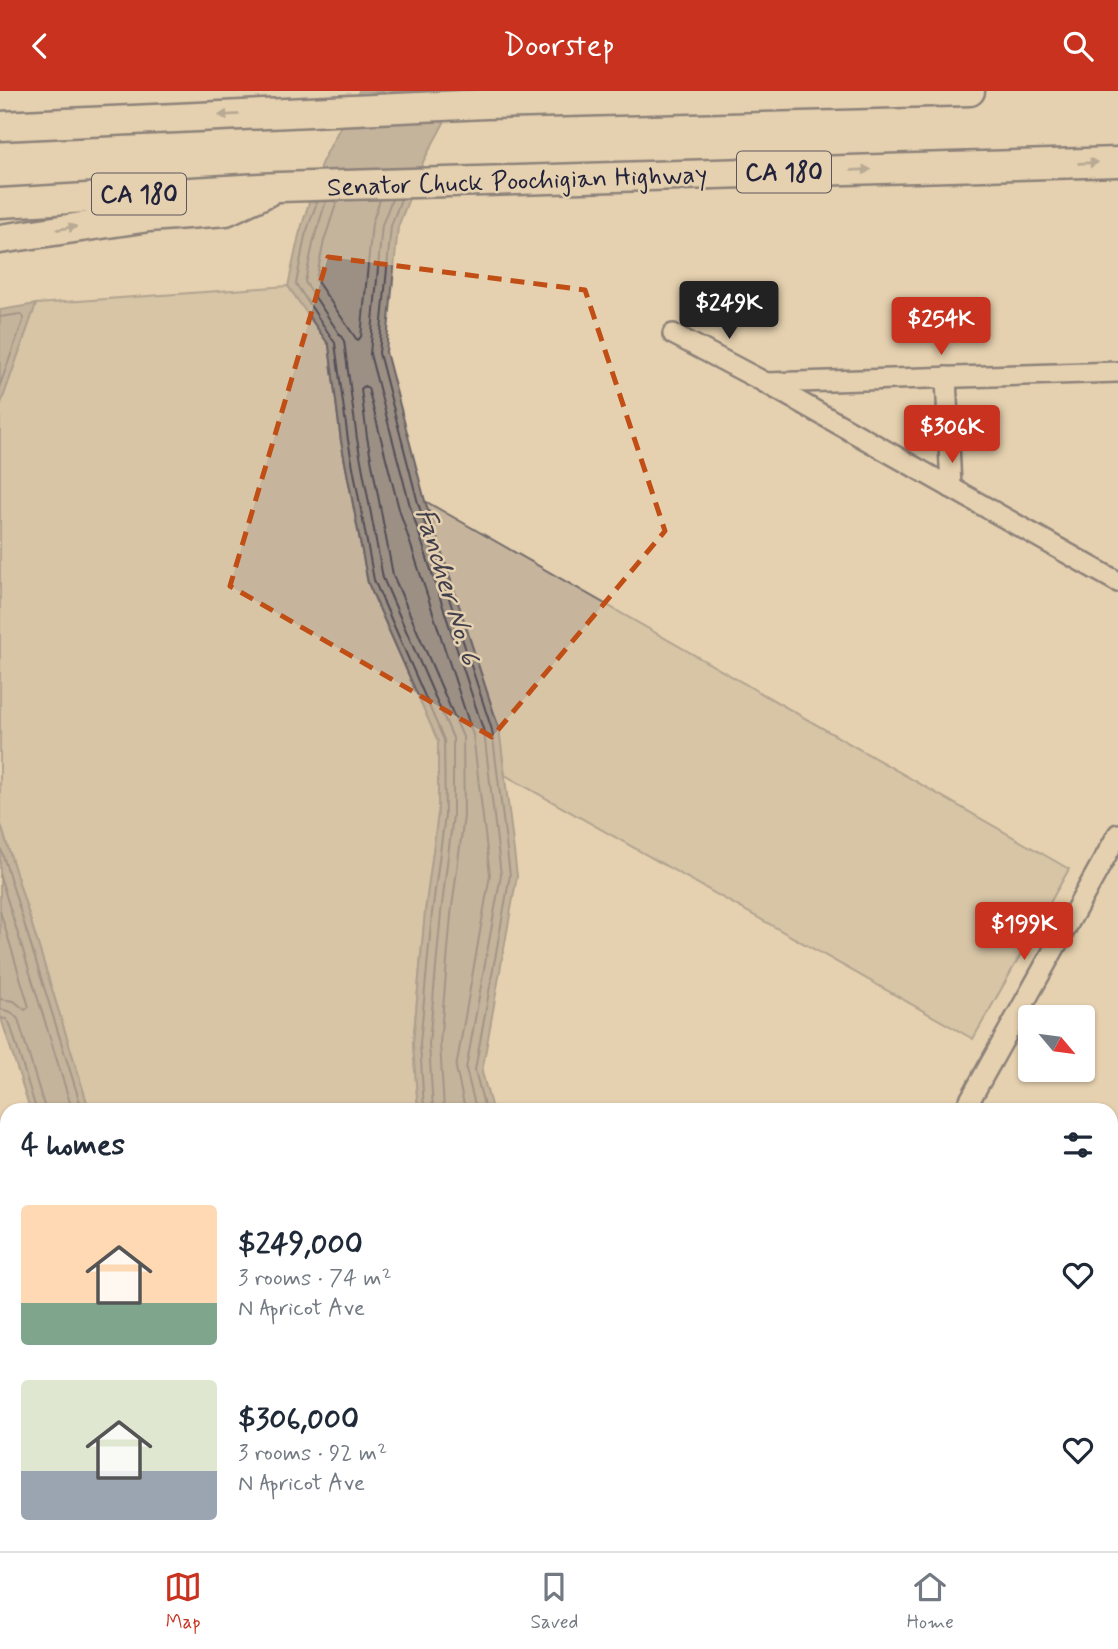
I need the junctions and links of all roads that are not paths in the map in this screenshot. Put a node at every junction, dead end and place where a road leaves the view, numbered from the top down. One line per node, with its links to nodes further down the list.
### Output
1 (970, 91): 2 (highway, one-way to 2)
2 (0, 126)
3 (1118, 162): 4 (highway, Senator Chuck Poochigian Highway / CA 180, one-way to 3)
4 (279, 187): 5 (highway, Senator Chuck Poochigian Highway / CA 180); 6 (highway, one-way to 4)
5 (0, 203)
6 (0, 239)
7 (673, 334): 10 (street)
8 (1118, 372): 9 (street)
9 (946, 377): 10 (street); 11 (street)
10 (766, 383): 11 (street)
11 (951, 488): 12 (street)
12 (1115, 573)
13 (1118, 834): 14 (street)
14 (968, 1103)

